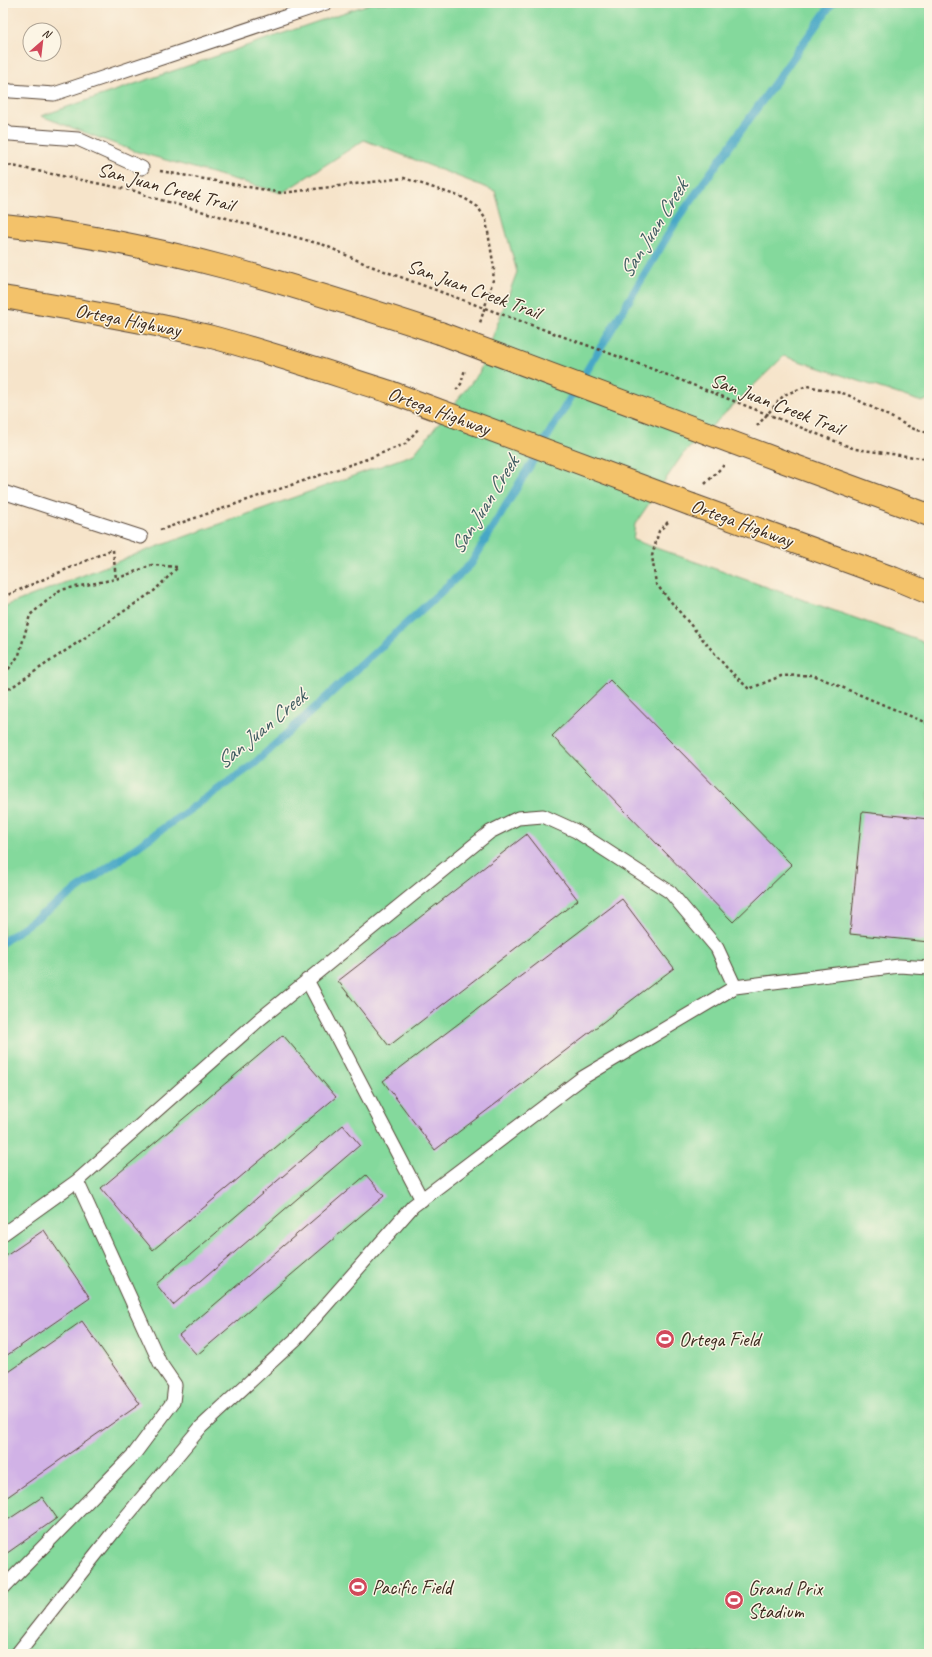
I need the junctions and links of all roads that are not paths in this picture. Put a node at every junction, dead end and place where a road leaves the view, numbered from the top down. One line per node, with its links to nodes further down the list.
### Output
1 (326, 3): 2 (lane)
2 (3, 89)
3 (3, 130): 4 (lane)
4 (142, 168)
5 (3, 225): 8 (main road, bridge)
6 (3, 297): 10 (main road, Ortega Highway, bridge)
7 (3, 492): 9 (lane)
8 (929, 515)
9 (141, 537)
10 (929, 593)
11 (929, 968): 13 (lane)
12 (307, 980): 13 (lane); 14 (lane); 15 (lane)
13 (735, 986): 15 (lane)
14 (77, 1181): 16 (lane); 17 (lane)
15 (422, 1200): 18 (lane)
16 (3, 1234)
17 (3, 1588)
18 (16, 1654)

